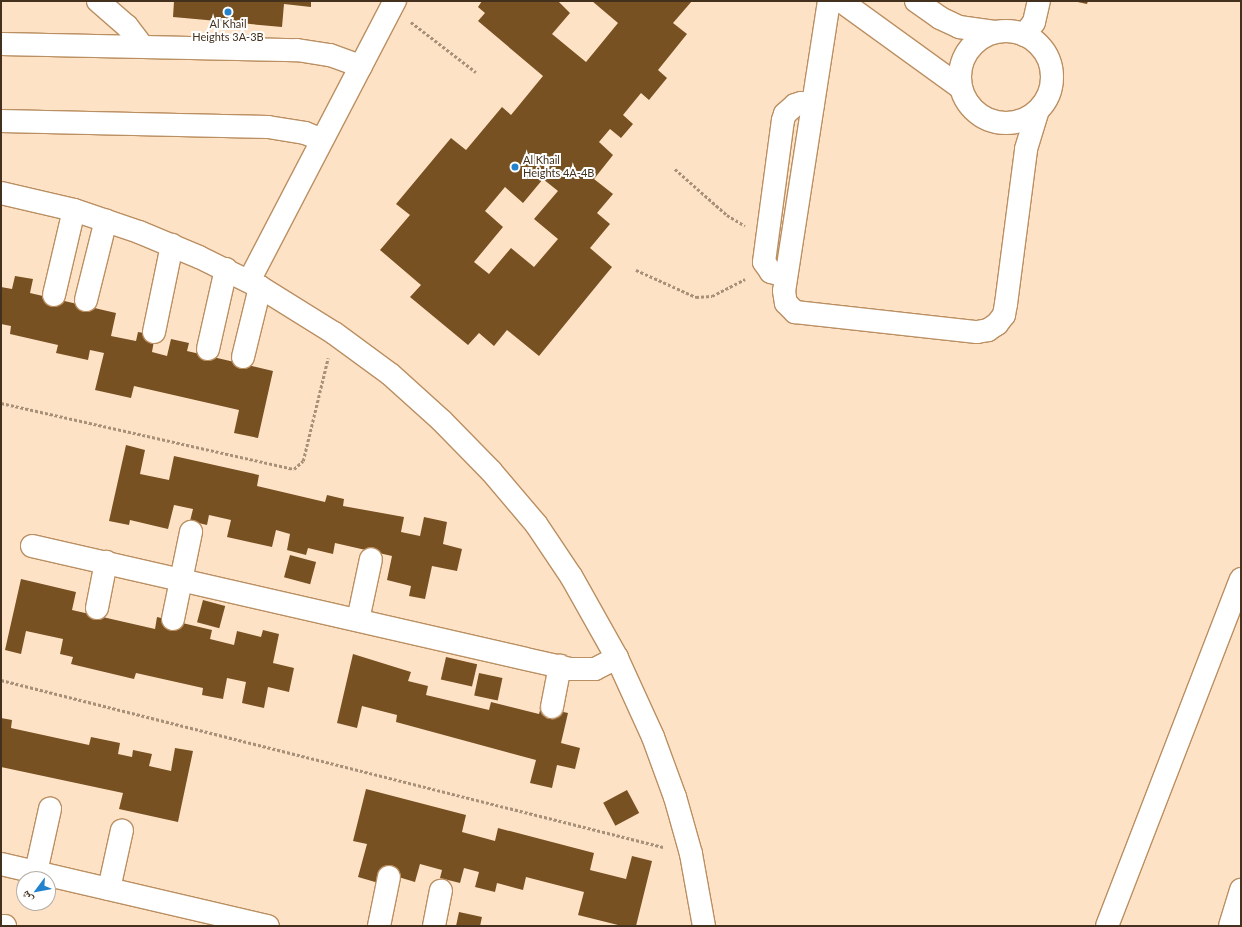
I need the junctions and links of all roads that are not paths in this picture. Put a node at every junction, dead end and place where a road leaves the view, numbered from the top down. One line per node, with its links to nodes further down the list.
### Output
1 (98, 1): 10 (street)
2 (829, 1): 13 (street)
3 (841, 1): 12 (street)
4 (916, 1): 7 (street)
5 (1039, 1): 8 (street)
6 (394, 4): 11 (street)
7 (995, 32): 8 (street); 12 (street)
8 (1024, 35): 14 (street)
9 (1, 44): 10 (street)
10 (142, 46): 11 (street)
11 (361, 66): 16 (street)
12 (961, 88): 14 (street)
13 (813, 106): 22 (street); 22 (street)
14 (1037, 112): 22 (street)
15 (1, 120): 16 (street)
16 (322, 140): 23 (street)
17 (1, 193): 18 (street)
18 (74, 210): 19 (street); 24 (street)
19 (106, 220): 20 (street); 25 (street)
20 (172, 245): 21 (street); 26 (street)
21 (226, 270): 23 (street); 27 (street)
22 (786, 276)
23 (255, 284): 28 (street); 38 (street)
24 (54, 295)
25 (86, 300)
26 (154, 332)
27 (208, 349)
28 (243, 357)
29 (191, 532): 33 (street)
30 (32, 546): 32 (street)
31 (371, 559): 37 (street)
32 (106, 562): 33 (street); 35 (street)
33 (181, 579): 36 (street); 37 (street)
34 (1241, 579): 57 (street)
35 (97, 608)
36 (172, 619)
37 (358, 620): 39 (street)
38 (617, 658): 39 (street); 56 (street)
39 (560, 666): 40 (street)
40 (552, 707)
41 (50, 808): 45 (street)
42 (122, 830): 48 (street)
43 (1, 864): 44 (street)
44 (32, 871)
45 (36, 871)
46 (56, 877): 48 (street)
47 (389, 877): 54 (street)
48 (109, 889): 53 (street)
49 (1241, 890): 58 (street)
50 (441, 891): 55 (street)
51 (1, 926): 52 (street)
52 (5, 926)
53 (268, 926)
54 (379, 926)
55 (434, 926)
56 (704, 926)
57 (1107, 926)
58 (1230, 926)

